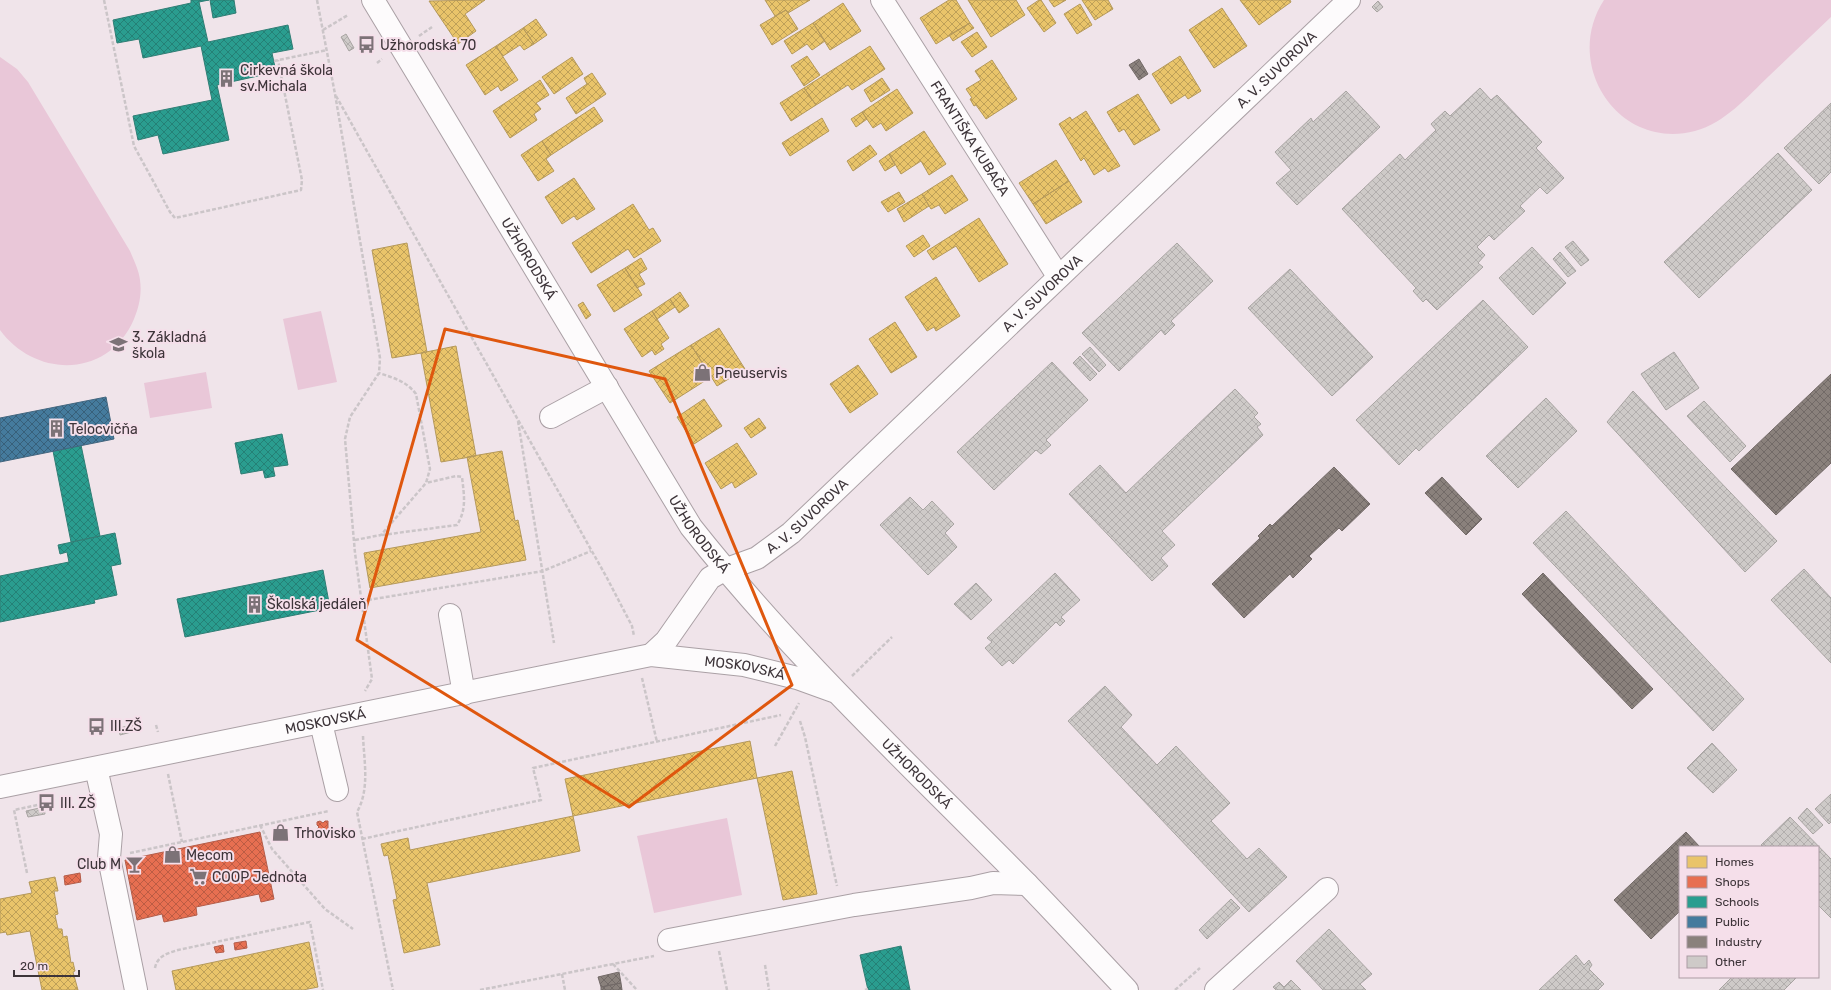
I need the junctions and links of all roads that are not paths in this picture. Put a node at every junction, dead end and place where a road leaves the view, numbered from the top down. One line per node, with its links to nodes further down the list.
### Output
1 (373, 0): 5 (street, UŽHORODSKÁ)
2 (1349, 0): 4 (street, A. V. SUVOROVA)
3 (885, 1): 4 (street, FRANTIŠKA KUBAČA)
4 (1058, 276): 7 (street, A. V. SUVOROVA)
5 (607, 387): 6 (street); 7 (street, UŽHORODSKÁ)
6 (551, 417)
7 (724, 570): 9 (street); 10 (street, UŽHORODSKÁ)
8 (450, 614): 11 (street)
9 (646, 664): 10 (street, MOSKOVSKÁ); 11 (street, MOSKOVSKÁ)
10 (836, 692): 16 (street, UŽHORODSKÁ)
11 (464, 694): 12 (street, MOSKOVSKÁ)
12 (321, 723): 13 (street, MOSKOVSKÁ); 15 (street)
13 (96, 768): 14 (street, MOSKOVSKÁ); 19 (street)
14 (0, 787)
15 (336, 800)
16 (1027, 884): 18 (street); 20 (street, UŽHORODSKÁ)
17 (1327, 888): 21 (street)
18 (669, 940)
19 (136, 990)
20 (1127, 990)
21 (1216, 990)

